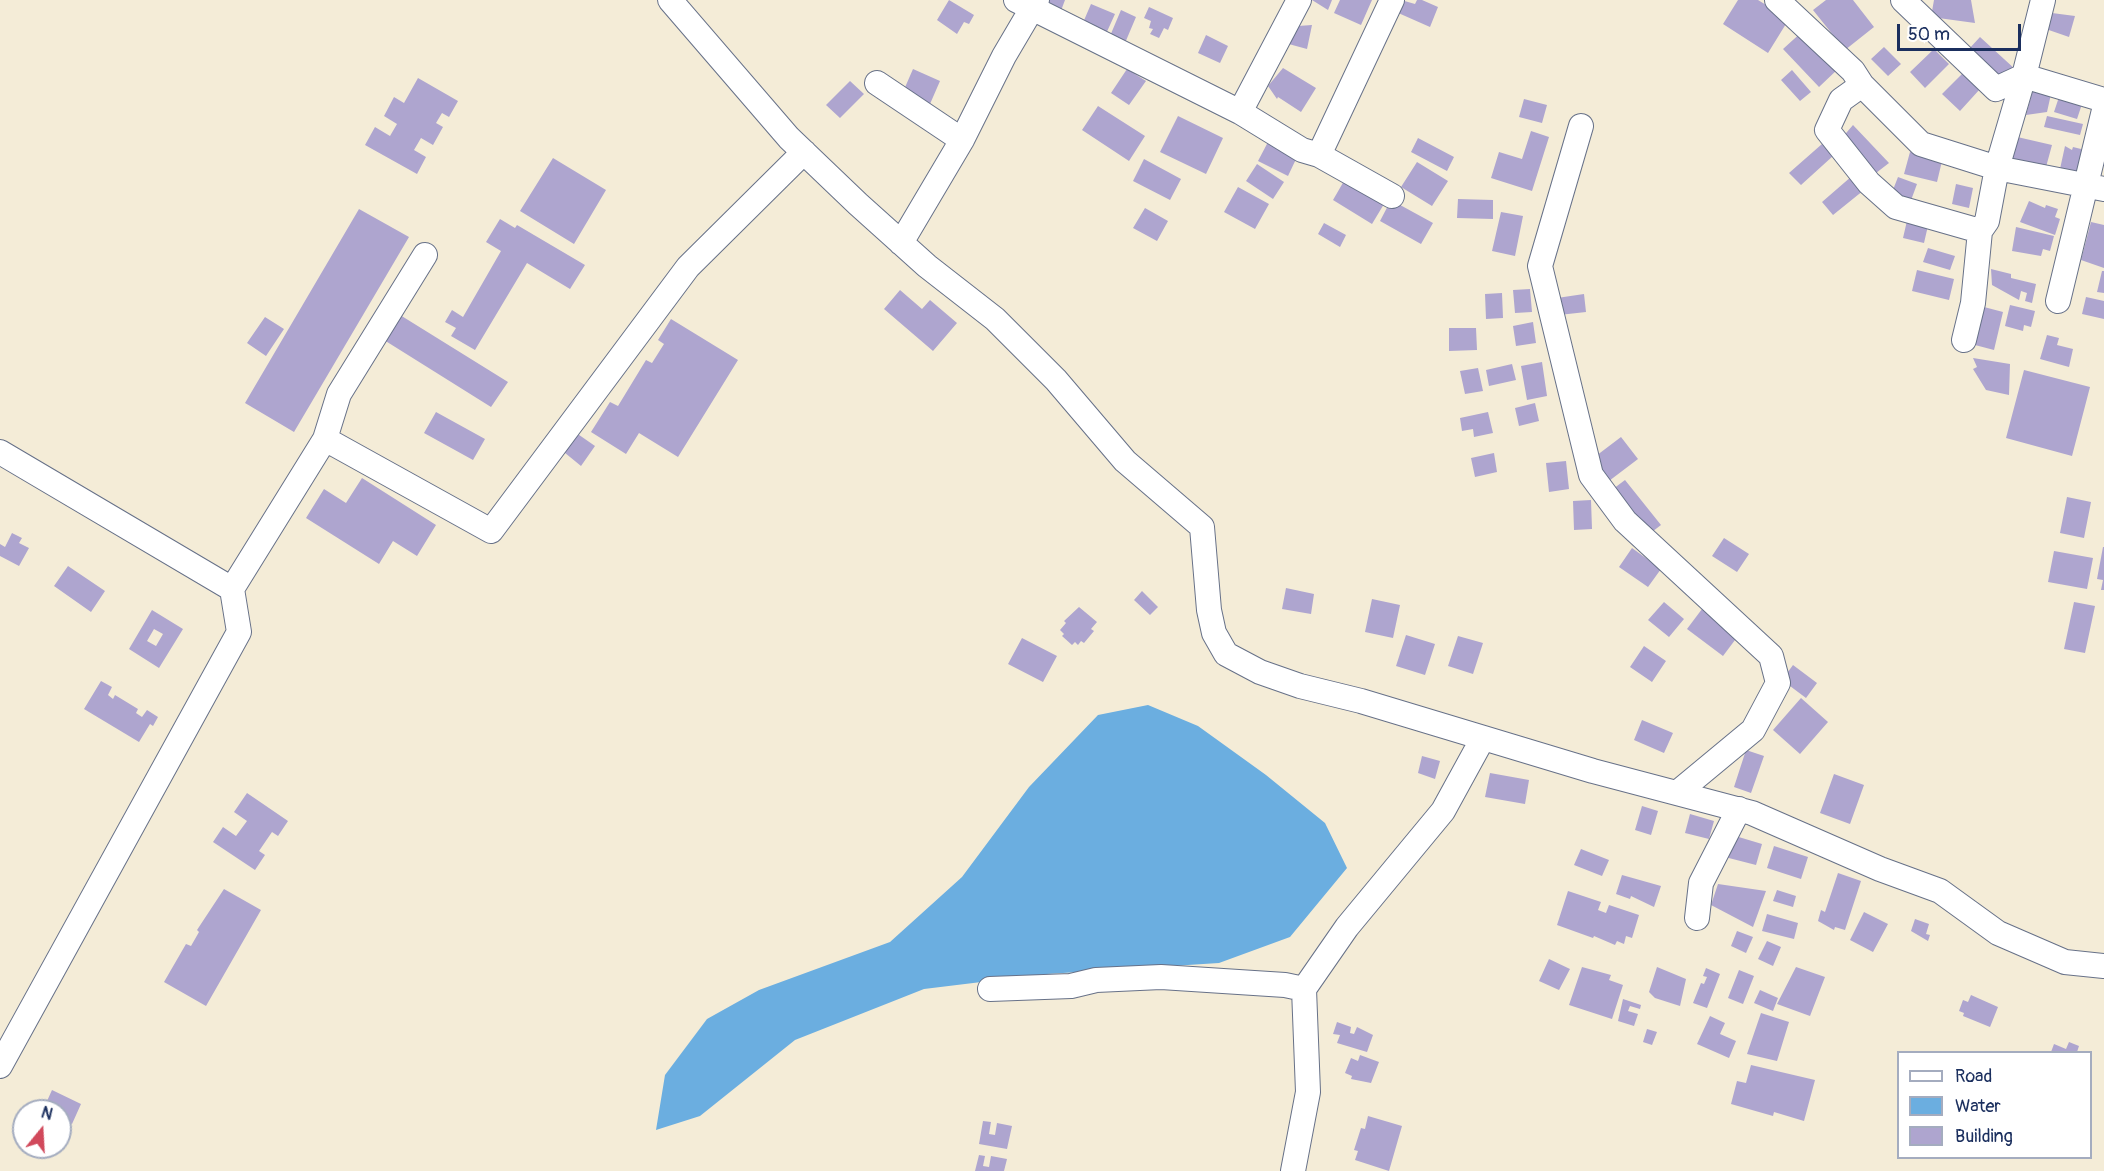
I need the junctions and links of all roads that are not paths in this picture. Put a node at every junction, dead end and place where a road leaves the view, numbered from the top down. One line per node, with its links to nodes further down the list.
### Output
1 (670, 0): 16 (street)
2 (1299, 0): 13 (street)
3 (1392, 0): 17 (street)
4 (1777, 0): 10 (street)
5 (1903, 0): 8 (street)
6 (2043, 0): 8 (street)
7 (1029, 3): 13 (street); 15 (street)
8 (2024, 76): 11 (street); 18 (street)
9 (877, 83): 15 (street)
10 (1862, 85): 18 (street); 21 (street)
11 (2104, 100)
12 (2104, 110): 19 (street)
13 (1240, 112): 17 (street)
14 (1581, 126): 30 (street)
15 (962, 140): 22 (street)
16 (804, 152): 22 (street); 26 (street)
17 (1319, 155): 20 (street)
18 (1997, 168): 19 (street); 21 (street)
19 (2095, 188): 24 (street)
20 (1392, 196)
21 (1980, 231): 25 (street)
22 (901, 243): 29 (street)
23 (425, 255): 26 (street)
24 (2058, 301)
25 (1964, 340)
26 (325, 439): 28 (street)
27 (0, 452): 28 (street)
28 (232, 589): 36 (street)
29 (1483, 738): 30 (street); 35 (street)
30 (1677, 793): 31 (street)
31 (1739, 809): 32 (street); 33 (street)
32 (1697, 918)
33 (2104, 966)
34 (990, 989): 35 (street)
35 (1304, 989): 37 (street)
36 (0, 1066)
37 (1293, 1171)

